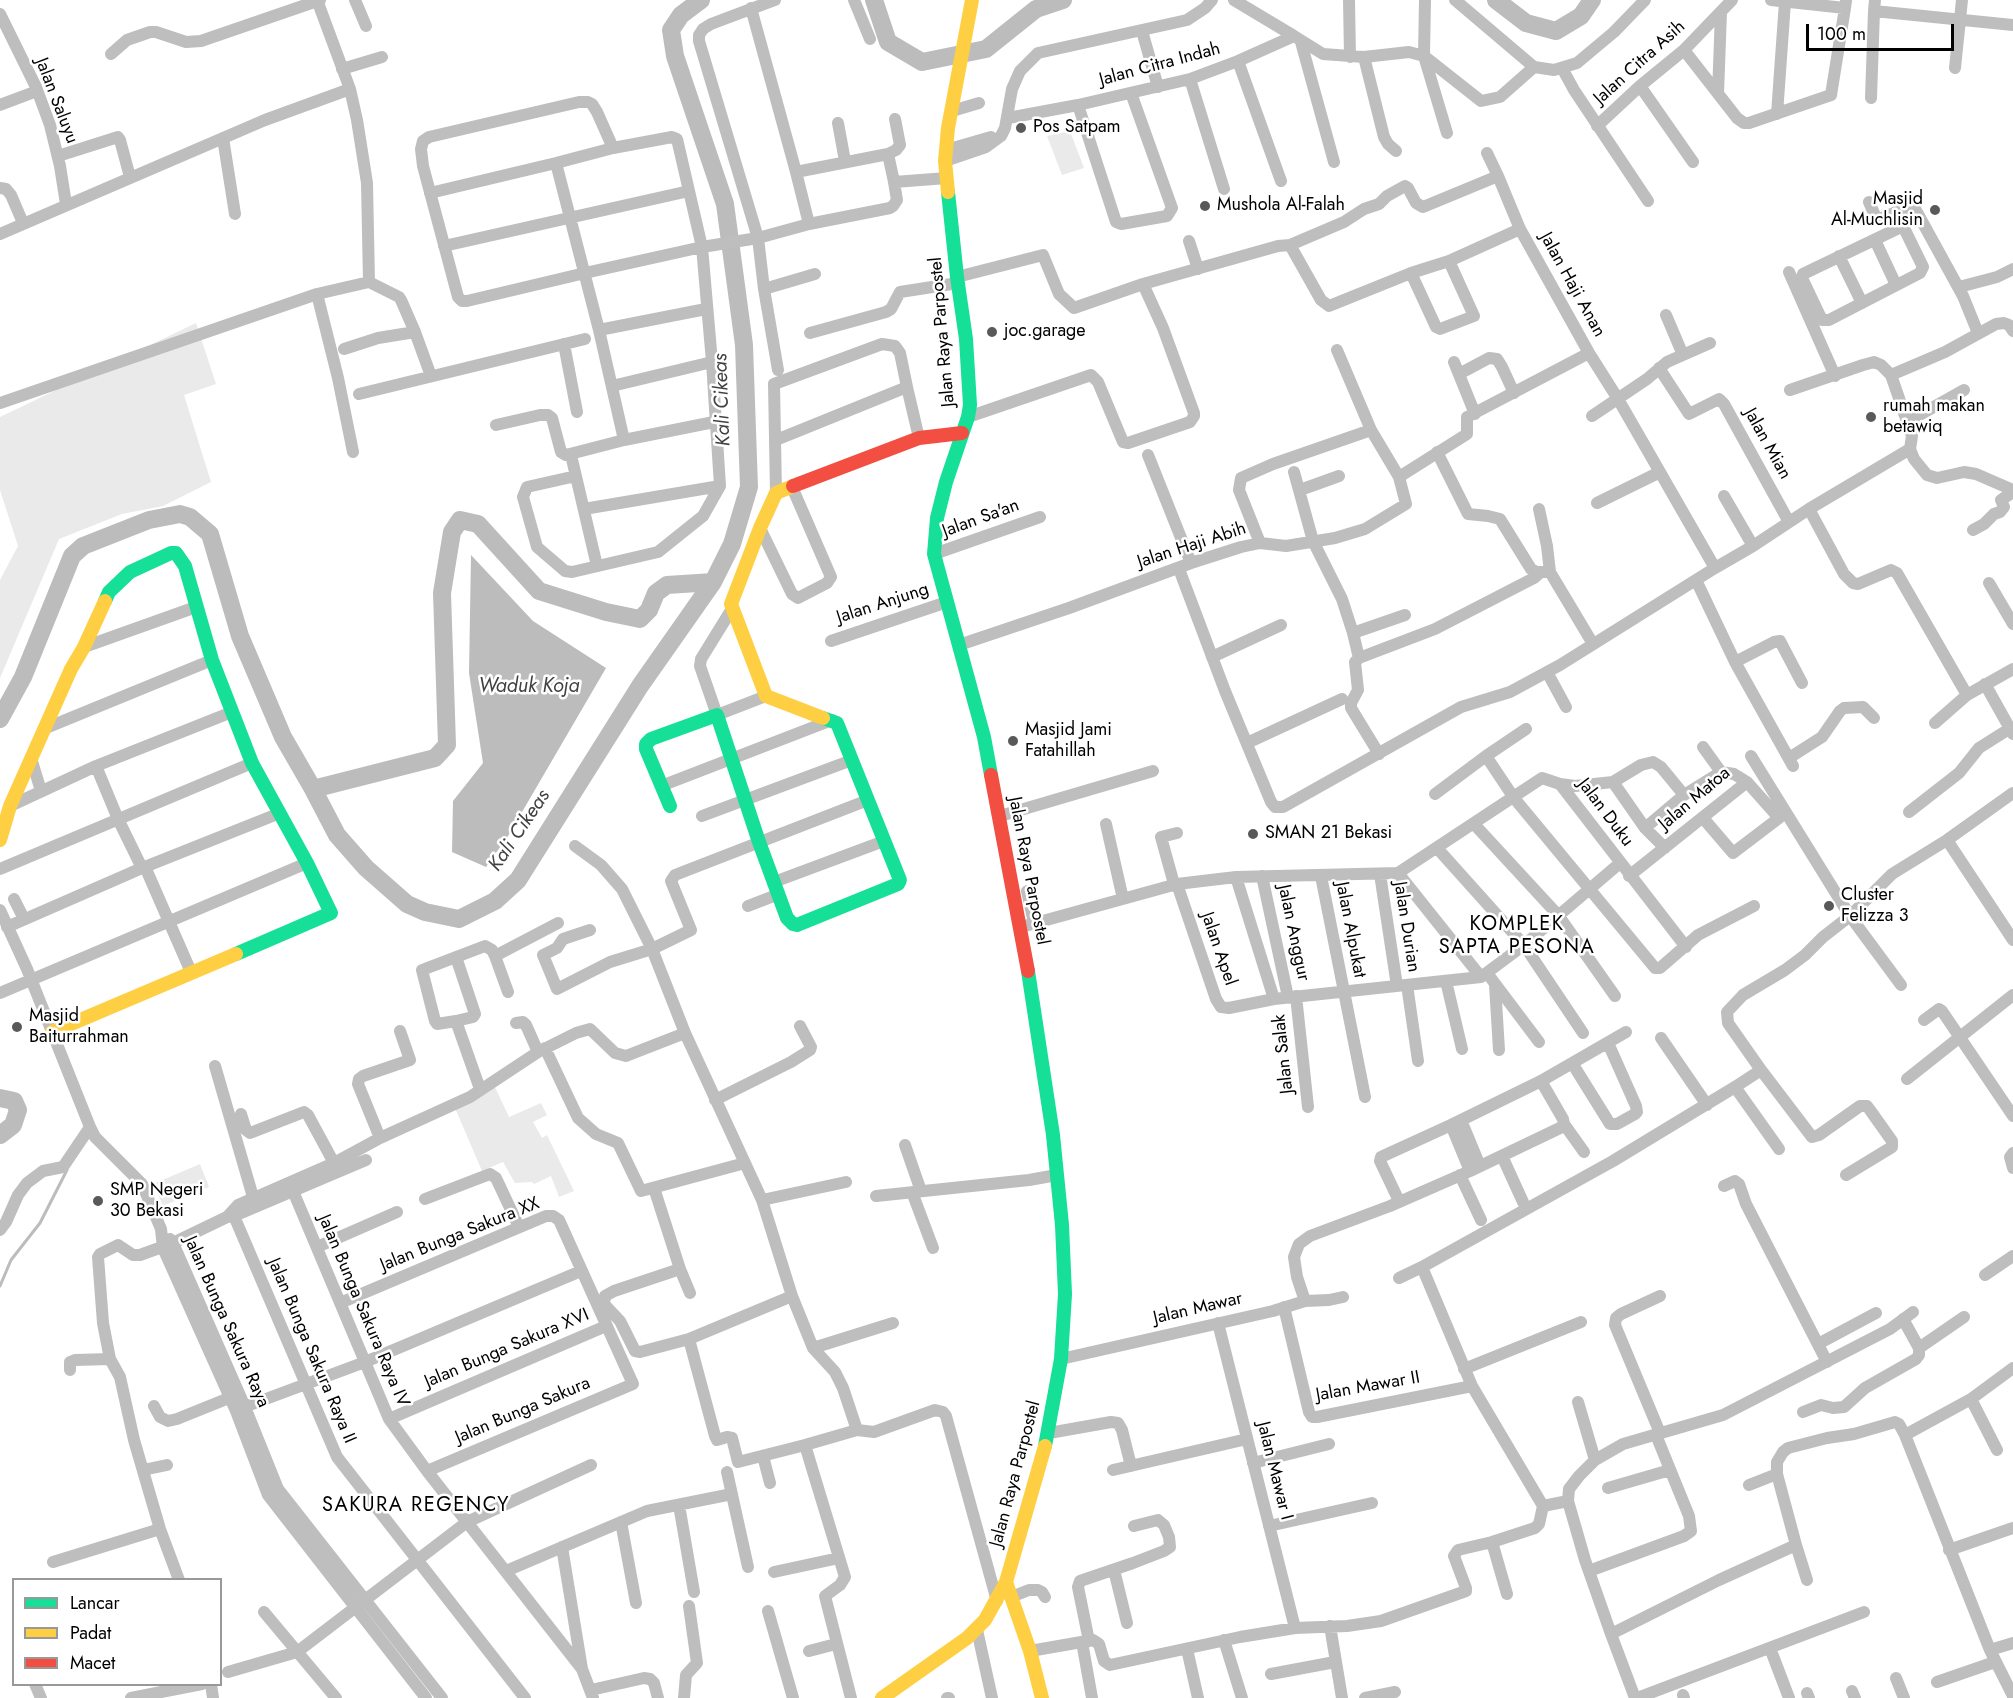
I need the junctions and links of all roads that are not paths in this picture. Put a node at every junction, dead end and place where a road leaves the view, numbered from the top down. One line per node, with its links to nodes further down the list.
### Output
1 (318, 0): 28 (street); 37 (street)
2 (355, 0): 23 (street)
3 (775, 0): 18 (street)
4 (854, 0): 25 (street)
5 (972, 0): 47 (street, Jalan Raya Parpostel)
6 (1212, 0): 24 (street)
7 (1234, 0): 26 (street)
8 (1349, 0): 31 (street)
9 (1425, 0): 29 (street)
10 (1455, 0): 34 (street)
11 (1645, 0): 35 (street)
12 (1732, 0): 19 (street, Jalan Citra Asih)
13 (1772, 0): 15 (street)
14 (1962, 0): 21 (street)
15 (1785, 2): 16 (street); 50 (street)
16 (1846, 4): 50 (street)
17 (1875, 6): 21 (street); 45 (street)
18 (751, 8): 67 (street); 86 (street)
19 (1721, 12): 27 (street, Jalan Citra Asih); 44 (street)
20 (0, 14): 42 (street, Jalan Saluyu)
21 (1960, 19): 22 (street); 36 (street)
22 (2013, 25)
23 (366, 26)
24 (1142, 32): 40 (street); 51 (street)
25 (870, 39)
26 (1298, 39): 31 (street); 33 (street, Jalan Citra Indah); 64 (street)
27 (1684, 50): 39 (street, Jalan Citra Asih); 44 (street)
28 (111, 54)
29 (1424, 56): 32 (street); 34 (street); 55 (street)
30 (382, 57): 37 (street)
31 (1350, 57): 32 (street)
32 (1364, 57): 58 (street)
33 (1238, 61): 38 (street, Jalan Citra Indah); 71 (street)
34 (1534, 67): 35 (street)
35 (1562, 68): 54 (street)
36 (1955, 68)
37 (342, 69): 41 (street)
38 (1190, 79): 40 (street, Jalan Citra Indah); 74 (street)
39 (1640, 86): 54 (street, Jalan Citra Asih); 65 (street)
40 (1158, 87): 43 (street, Jalan Citra Indah)
41 (350, 89): 56 (street); 101 (street)
42 (37, 91): 48 (street); 61 (street, Jalan Saluyu)
43 (1131, 93): 49 (street, Jalan Citra Indah); 49 (street)
44 (1718, 94): 50 (street)
45 (1871, 98)
46 (979, 103): 47 (street)
47 (953, 104): 62 (street, Jalan Raya Parpostel)
48 (0, 105)
49 (1078, 105): 51 (street, Jalan Citra Indah)
50 (1777, 114)
51 (1008, 118): 62 (street)
52 (895, 119): 60 (street)
53 (838, 123): 63 (street)
54 (1597, 126): 77 (street)
55 (1447, 133)
56 (223, 138): 69 (street); 80 (street)
57 (613, 148): 66 (street); 75 (street); 76 (street)
58 (1396, 151)
59 (1487, 153): 68 (street)
60 (888, 154): 63 (street); 72 (street)
61 (58, 156): 69 (street); 79 (street, Jalan Saluyu)
62 (946, 156): 70 (street, Jalan Raya Parpostel)
63 (845, 161): 67 (street)
64 (1334, 162)
65 (1693, 162)
66 (556, 163): 76 (street); 81 (street)
67 (796, 172): 83 (street)
68 (1498, 176): 84 (street); 89 (street)
69 (130, 177): 79 (street)
70 (947, 178): 72 (street); 100 (street, Jalan Raya Parpostel)
71 (1281, 181)
72 (894, 182): 83 (street)
73 (0, 188): 82 (street)
74 (1224, 189)
75 (689, 190): 81 (street); 91 (street)
76 (430, 193): 90 (street)
77 (1648, 201)
78 (1869, 202): 104 (street)
79 (66, 204): 82 (street)
80 (235, 214)
81 (570, 217): 90 (street); 97 (street)
82 (23, 224): 85 (street)
83 (809, 224): 86 (street)
84 (1520, 229): 93 (street, Jalan Haji Anan); 121 (street, Jalan Haji Anan)
85 (0, 234)
86 (752, 239): 91 (street); 105 (street)
87 (1875, 240): 92 (street); 103 (street); 103 (street)
88 (1189, 241): 94 (street)
89 (1290, 245): 94 (street); 98 (street, Jalan Haji Anan)
90 (444, 246): 97 (street)
91 (707, 246): 97 (street); 109 (street)
92 (1839, 256): 107 (street); 108 (street)
93 (1449, 261): 98 (street, Jalan Haji Anan); 98 (street)
94 (1197, 269): 102 (street)
95 (2013, 270): 104 (street)
96 (1789, 272): 108 (street)
97 (585, 273): 111 (street)
98 (1411, 273)
99 (815, 274): 105 (street)
100 (957, 280): 102 (street); 114 (street); 142 (street, Jalan Raya Parpostel)
101 (369, 282): 106 (street); 113 (street)
102 (1143, 284): 142 (street)
103 (1896, 285): 107 (street)
104 (1959, 287): 115 (street)
105 (764, 289): 126 (street)
106 (317, 294): 138 (street); 152 (street)
107 (1862, 303): 108 (street)
108 (1810, 308): 130 (street)
109 (706, 309): 111 (street); 123 (street)
110 (1666, 315): 122 (street)
111 (599, 330): 131 (street)
112 (2013, 331): 115 (street)
113 (415, 332): 119 (street); 129 (street)
114 (810, 333)
115 (1978, 333): 128 (street)
116 (585, 339): 118 (street)
117 (1710, 343): 122 (street)
118 (564, 344): 129 (street); 139 (street)
119 (344, 349)
120 (1337, 351): 146 (street)
121 (1589, 353): 135 (street); 137 (street, Jalan Haji Anan)
122 (1683, 355): 125 (street)
123 (712, 362): 131 (street); 143 (street)
124 (1454, 362): 127 (street)
125 (1659, 368): 137 (street); 172 (street, Jalan Mian)
126 (778, 370)
127 (1459, 374): 135 (street); 140 (street)
128 (1891, 375): 130 (street); 144 (street)
129 (431, 376): 136 (street)
130 (1835, 376): 133 (street)
131 (612, 386): 149 (street)
132 (906, 387): 148 (street); 150 (street); 150 (street)
133 (1790, 390)
134 (1964, 390): 144 (street)
135 (1514, 393): 140 (street)
136 (359, 394)
137 (1618, 399): 141 (street); 157 (street, Jalan Haji Anan)
138 (0, 403)
139 (577, 412)
140 (1475, 414): 153 (street)
141 (1592, 416)
142 (968, 417): 147 (street, Jalan Raya Parpostel)
143 (714, 422): 149 (street); 161 (street)
144 (1907, 422): 151 (street)
145 (496, 425): 154 (street)
146 (1371, 430): 160 (street); 176 (street)
147 (962, 433): 148 (street); 178 (street, Jalan Raya Parpostel)
148 (920, 438): 162 (street)
149 (624, 440): 154 (street)
150 (776, 440): 165 (street)
151 (1910, 449): 163 (street); 170 (street)
152 (352, 452)
153 (1437, 452): 160 (street); 183 (street)
154 (571, 455): 158 (street)
155 (1148, 455): 179 (street)
156 (1294, 472): 164 (street)
157 (1660, 472): 167 (street); 182 (street, Jalan Haji Anan)
158 (576, 476): 168 (street); 180 (street)
159 (1339, 476): 164 (street)
160 (1399, 477): 175 (street, Jalan Haji Abih)
161 (720, 486): 168 (street); 180 (street)
162 (792, 487): 165 (street); 173 (street)
163 (2011, 487): 174 (street)
164 (1300, 490): 175 (street)
165 (776, 493): 173 (street)
166 (1724, 496): 177 (street)
167 (1597, 503)
168 (584, 509): 180 (street)
169 (1539, 509): 183 (street)
170 (1809, 509): 172 (street); 205 (street)
171 (1040, 517): 178 (street, Jalan Sa'an)
172 (1789, 522): 177 (street)
173 (760, 528): 188 (street)
174 (1973, 530)
175 (1313, 541): 176 (street, Jalan Haji Abih); 192 (street)
176 (1260, 543): 179 (street, Jalan Haji Abih)
177 (1753, 546): 182 (street)
178 (934, 554): 186 (street, Jalan Raya Parpostel)
179 (1191, 563): 181 (street, Jalan Haji Abih)
180 (597, 566)
181 (1179, 568): 195 (street, Jalan Haji Abih); 197 (street)
182 (1715, 568): 184 (street)
183 (1546, 572): 194 (street); 198 (street)
184 (1696, 580): 194 (street); 200 (street)
185 (1989, 583): 190 (street)
186 (947, 602): 193 (street, Jalan Anjung); 195 (street, Jalan Raya Parpostel)
187 (196, 607): 196 (street); 196 (street); 199 (street)
188 (731, 610): 206 (street); 210 (street)
189 (1405, 615): 192 (street)
190 (2013, 624)
191 (1281, 625): 197 (street)
192 (1353, 633): 198 (street)
193 (831, 641)
194 (1593, 644): 202 (street)
195 (959, 645): 245 (street, Jalan Raya Parpostel)
196 (84, 647): 214 (street)
197 (1212, 657): 217 (street)
198 (1359, 658): 219 (street)
199 (212, 660): 209 (street); 214 (street)
200 (1736, 662): 203 (street); 211 (street)
201 (2013, 669): 204 (street)
202 (1547, 672): 208 (street); 219 (street)
203 (1802, 683)
204 (1985, 684): 205 (street); 216 (street)
205 (1967, 695): 213 (street)
206 (766, 696): 210 (street); 212 (street)
207 (1342, 699): 217 (street)
208 (1566, 707)
209 (232, 712): 225 (street); 226 (street)
210 (717, 715): 223 (street); 232 (street)
211 (1874, 718)
212 (832, 720): 223 (street); 224 (street)
213 (1935, 723)
214 (46, 728): 222 (street)
215 (1526, 729): 220 (street)
216 (2011, 732): 242 (street)
217 (1247, 743): 219 (street)
218 (1703, 747): 228 (street)
219 (1379, 754)
220 (1486, 756): 235 (street); 237 (street)
221 (1751, 756): 279 (street)
222 (31, 758): 233 (street); 240 (street)
223 (730, 759): 232 (street); 239 (street)
224 (852, 760): 238 (street); 239 (street)
225 (252, 763): 243 (street); 247 (street)
226 (96, 766): 233 (street); 247 (street)
227 (1154, 771): 245 (street)
228 (1721, 772): 230 (street, Jalan Matoa); 236 (street, Jalan Matoa)
229 (1613, 782): 231 (street); 236 (street); 250 (street)
230 (1749, 783): 246 (street, Jalan Matoa); 246 (street)
231 (1560, 784): 237 (street); 260 (street, Jalan Duku)
232 (661, 786): 241 (street)
233 (41, 791): 240 (street)
234 (2013, 793): 253 (street)
235 (1434, 794)
236 (1684, 795): 250 (street, Jalan Matoa)
237 (1514, 798): 249 (street); 271 (street)
238 (868, 800): 254 (street); 255 (street)
239 (746, 801): 244 (street); 255 (street)
240 (10, 806): 252 (street)
241 (670, 806)
242 (1909, 812)
243 (280, 813): 259 (street); 261 (street)
244 (702, 816)
245 (1000, 816): 283 (street, Jalan Raya Parpostel)
246 (1703, 818): 258 (street, Jalan Matoa)
247 (118, 819): 261 (street); 262 (street)
248 (1106, 824): 274 (street)
249 (1474, 824): 257 (street); 278 (street)
250 (1645, 828): 258 (street)
251 (1177, 833): 269 (street)
252 (0, 840)
253 (1947, 840): 279 (street); 286 (street)
254 (884, 841): 270 (street); 270 (street)
255 (759, 842): 270 (street); 289 (street)
256 (575, 846): 289 (street)
257 (1437, 848): 263 (street); 287 (street)
258 (1665, 848): 267 (street, Jalan Matoa)
259 (307, 863): 281 (street); 292 (street)
260 (1620, 864): 267 (street, Jalan Duku); 271 (street)
261 (142, 868): 280 (street); 281 (street)
262 (0, 869)
263 (1398, 873): 264 (street); 293 (street)
264 (1380, 874): 266 (street); 297 (street, Jalan Durian)
265 (1262, 876): 266 (street); 268 (street); 304 (street, Jalan Anggur)
266 (1321, 876): 299 (street, Jalan Alpukat)
267 (1629, 876): 288 (street, Jalan Duku)
268 (1236, 877): 269 (street); 305 (street)
269 (1175, 884): 274 (street); 305 (street, Jalan Apel)
270 (777, 888): 275 (street)
271 (1588, 889): 278 (street); 288 (street)
272 (1028, 891): 283 (street)
273 (14, 899): 280 (street)
274 (1123, 899): 283 (street)
275 (748, 906)
276 (1754, 906): 288 (street)
277 (0, 910): 284 (street, Jalan Bunga Sakura Raya)
278 (1558, 915): 287 (street); 302 (street)
279 (1850, 916): 298 (street); 325 (street)
280 (24, 919): 284 (street)
281 (169, 921): 292 (street); 294 (street)
282 (558, 923): 290 (street)
283 (1028, 925): 350 (street, Jalan Raya Parpostel)
284 (7, 927): 294 (street, Jalan Bunga Sakura Raya)
285 (590, 930): 289 (street)
286 (2013, 939)
287 (1524, 945): 293 (street); 312 (street)
288 (1686, 947)
289 (652, 949): 314 (street)
290 (495, 956): 291 (street); 300 (street)
291 (456, 957): 307 (street); 307 (street)
292 (191, 972): 311 (street)
293 (1484, 975): 295 (street); 296 (street)
294 (31, 980): 301 (street); 311 (street, Jalan Bunga Sakura Raya)
295 (1446, 981): 297 (street); 319 (street)
296 (1495, 984): 317 (street); 321 (street)
297 (1402, 985): 299 (street); 322 (street, Jalan Durian)
298 (1901, 986)
299 (1344, 991): 304 (street); 330 (street, Jalan Alpukat)
300 (508, 992)
301 (0, 993)
302 (1615, 996)
303 (2013, 996): 315 (street)
304 (1292, 997): 305 (street); 333 (street, Jalan Salak)
305 (1274, 999)
306 (1924, 1020): 315 (street)
307 (456, 1021): 329 (street)
308 (516, 1023): 320 (street)
309 (800, 1026): 331 (street)
310 (400, 1031): 339 (street)
311 (52, 1032): 338 (street, Jalan Bunga Sakura Raya)
312 (1583, 1032)
313 (1626, 1032): 318 (street)
314 (685, 1034): 320 (street); 331 (street)
315 (1960, 1037): 326 (street); 335 (street)
316 (1661, 1038): 332 (street)
317 (1539, 1042)
318 (1608, 1043): 323 (street); 323 (street)
319 (1462, 1049)
320 (542, 1050): 329 (street); 354 (street)
321 (1499, 1050)
322 (1418, 1061)
323 (1572, 1063): 327 (street)
324 (215, 1066): 358 (street)
325 (1761, 1070): 328 (street); 351 (street)
326 (1906, 1079)
327 (1541, 1081): 336 (street); 337 (street)
328 (1736, 1088): 332 (street); 341 (street)
329 (480, 1089): 339 (street)
330 (1365, 1097)
331 (715, 1100): 347 (street)
332 (1707, 1105): 372 (street)
333 (1308, 1107)
334 (241, 1114): 346 (street)
335 (2013, 1116)
336 (1456, 1123): 349 (street); 361 (street)
337 (1564, 1124): 342 (street); 344 (street)
338 (90, 1127): 367 (street); 368 (street, Jalan Bunga Sakura Raya)
339 (380, 1138): 346 (street)
340 (905, 1145): 356 (street)
341 (1779, 1149)
342 (1584, 1152)
343 (2013, 1153): 348 (street)
344 (1502, 1156): 349 (street); 362 (street)
345 (366, 1160): 355 (street)
346 (334, 1163): 358 (street)
347 (745, 1163): 354 (street); 360 (street)
348 (2013, 1168)
349 (1470, 1170): 361 (street); 365 (street)
350 (1057, 1175): 356 (street); 395 (street, Jalan Raya Parpostel)
351 (1846, 1175)
352 (846, 1182): 360 (street)
353 (1724, 1186): 391 (street)
354 (654, 1188): 373 (street)
355 (293, 1191): 364 (street); 369 (street, Jalan Bunga Sakura Raya IV)
356 (917, 1191): 357 (street); 370 (street)
357 (876, 1196)
358 (253, 1197): 364 (street)
359 (425, 1199): 366 (street)
360 (762, 1200): 378 (street)
361 (1400, 1202): 381 (street)
362 (1523, 1202)
363 (397, 1212): 369 (street)
364 (230, 1216): 368 (street); 401 (street, Jalan Bunga Sakura Raya II)
365 (1481, 1220)
366 (519, 1227): 374 (street, Jalan Bunga Sakura XX); 382 (street, Jalan Bunga Sakura XX)
367 (0, 1230)
368 (168, 1246): 394 (street); 404 (street, Jalan Bunga Sakura Raya); 408 (street, Jalan Bunga Sakura Raya)
369 (317, 1247): 382 (street, Jalan Bunga Sakura Raya IV)
370 (933, 1248)
371 (2013, 1256): 375 (street)
372 (1422, 1267): 376 (street); 399 (street)
373 (680, 1269): 377 (street); 390 (street)
374 (581, 1271): 389 (street, Jalan Bunga Sakura XX); 396 (street)
375 (1985, 1275)
376 (1399, 1278)
377 (690, 1293)
378 (792, 1296): 390 (street); 392 (street)
379 (1660, 1296): 413 (street)
380 (1343, 1297): 381 (street, Jalan Mawar)
381 (1305, 1301): 383 (street, Jalan Mawar)
382 (340, 1303): 396 (street, Jalan Bunga Sakura Raya IV)
383 (1284, 1307): 388 (street, Jalan Mawar); 403 (street, Jalan Mawar II)
384 (1876, 1313): 391 (street)
385 (1964, 1317): 393 (street)
386 (1581, 1322): 399 (street)
387 (893, 1323): 392 (street)
388 (1218, 1323): 395 (street, Jalan Mawar); 415 (street, Jalan Mawar I)
389 (606, 1326): 402 (street, Jalan Bunga Sakura XX); 410 (street, Jalan Bunga Sakura XVI)
390 (688, 1339): 419 (street)
391 (1818, 1344): 397 (street)
392 (813, 1348): 411 (street)
393 (1919, 1348): 397 (street); 409 (street)
394 (110, 1359): 400 (street); 425 (street)
395 (1061, 1359): 412 (street, Jalan Raya Parpostel)
396 (365, 1362): 401 (street); 410 (street, Jalan Bunga Sakura Raya IV)
397 (1827, 1362): 413 (street)
398 (2013, 1368): 405 (street)
399 (1464, 1369): 403 (street)
400 (70, 1370)
401 (306, 1384): 408 (street); 450 (street, Jalan Bunga Sakura Raya II)
402 (633, 1384): 428 (street, Jalan Bunga Sakura)
403 (1472, 1386): 438 (street)
404 (229, 1398): 407 (street); 408 (street, Jalan Bunga Sakura Raya)
405 (1971, 1398): 414 (street); 418 (street)
406 (1578, 1402): 420 (street)
407 (154, 1407)
408 (240, 1409): 463 (street, Jalan Bunga Sakura Raya)
409 (1803, 1412)
410 (389, 1419): 428 (street, Jalan Bunga Sakura Raya IV)
411 (857, 1430): 417 (street); 462 (street)
412 (1049, 1433): 424 (street); 462 (street, Jalan Raya Parpostel)
413 (1658, 1434): 420 (street); 427 (street)
414 (1905, 1435): 430 (street); 448 (street)
415 (1247, 1439): 421 (street, Jalan Mawar I); 424 (street)
416 (1329, 1444): 421 (street)
417 (805, 1445): 419 (street); 449 (street)
418 (1997, 1450)
419 (763, 1456): 431 (street)
420 (1594, 1460): 435 (street)
421 (1253, 1463): 442 (street, Jalan Mawar I)
422 (167, 1465): 425 (street)
423 (591, 1466): 439 (street)
424 (1131, 1466): 426 (street)
425 (143, 1470): 444 (street)
426 (1113, 1470)
427 (1670, 1470): 433 (street); 455 (street)
428 (427, 1471): 439 (street, Jalan Bunga Sakura Raya IV)
429 (727, 1472): 434 (street)
430 (1777, 1474): 432 (street); 446 (street)
431 (770, 1483)
432 (1749, 1485)
433 (1608, 1488)
434 (732, 1494): 437 (street); 452 (street)
435 (1568, 1502): 438 (street); 455 (street)
436 (1372, 1503): 442 (street)
437 (679, 1504): 440 (street); 459 (street)
438 (1543, 1506): 445 (street)
439 (467, 1522): 450 (street); 454 (street, Jalan Bunga Sakura Raya IV)
440 (621, 1522): 447 (street); 464 (street)
441 (1134, 1526): 453 (street)
442 (1269, 1526): 471 (street, Jalan Mawar I)
443 (2013, 1528): 448 (street)
444 (160, 1529): 451 (street); 457 (street)
445 (1492, 1542): 460 (street); 470 (street)
446 (1796, 1545): 458 (street); 473 (street)
447 (562, 1547): 454 (street); 485 (street)
448 (1949, 1550): 483 (street)
449 (839, 1558): 456 (street); 477 (street)
450 (418, 1560): 463 (street); 499 (street, Jalan Bunga Sakura Raya II)
451 (53, 1562)
452 (748, 1567)
453 (1114, 1570): 469 (street); 475 (street)
454 (506, 1571): 485 (street, Jalan Bunga Sakura Raya IV)
455 (1589, 1571): 473 (street)
456 (774, 1572)
457 (178, 1578)
458 (1808, 1580)
459 (694, 1592)
460 (1507, 1594)
461 (1045, 1597): 462 (street)
462 (1004, 1599): 472 (street, Jalan Raya Parpostel); 481 (street)
463 (361, 1603): 482 (street); 497 (street, Jalan Bunga Sakura Raya); 498 (street, Jalan Bunga Sakura Raya)
464 (636, 1604)
465 (689, 1606): 501 (street)
466 (768, 1611): 502 (street)
467 (264, 1612): 482 (street)
468 (1864, 1612): 478 (street)
469 (1127, 1623)
470 (1330, 1626): 471 (street); 484 (street)
471 (1295, 1628): 474 (street)
472 (977, 1630): 491 (street, Jalan Raya Parpostel); 505 (street)
473 (1611, 1634): 512 (street)
474 (1224, 1640): 479 (street); 509 (street)
475 (1085, 1641): 479 (street); 481 (street); 507 (street)
476 (2013, 1642): 483 (street)
477 (836, 1644): 480 (street); 503 (street)
478 (1770, 1648): 512 (street); 513 (street)
479 (1186, 1649): 508 (street)
480 (809, 1651)
481 (1030, 1651): 506 (street)
482 (297, 1652): 486 (street); 496 (street)
483 (1992, 1656): 489 (street); 494 (street)
484 (1335, 1662): 487 (street); 510 (street)
485 (582, 1669): 493 (street)
486 (228, 1672)
487 (1271, 1674)
488 (1896, 1678): 514 (street)
489 (1937, 1682)
490 (192, 1686): 495 (street)
491 (901, 1692): 504 (street, Jalan Raya Parpostel)
492 (1395, 1692): 511 (street)
493 (592, 1694): 500 (street)
494 (2013, 1696)
495 (131, 1698)
496 (336, 1698)
497 (426, 1698)
498 (442, 1698)
499 (525, 1698)
500 (658, 1698)
501 (684, 1698)
502 (793, 1698)
503 (851, 1698)
504 (882, 1698)
505 (992, 1698)
506 (1042, 1698)
507 (1092, 1698)
508 (1198, 1698)
509 (1242, 1698)
510 (1342, 1698)
511 (1365, 1698)
512 (1636, 1698)
513 (1789, 1698)
514 (1904, 1698)

